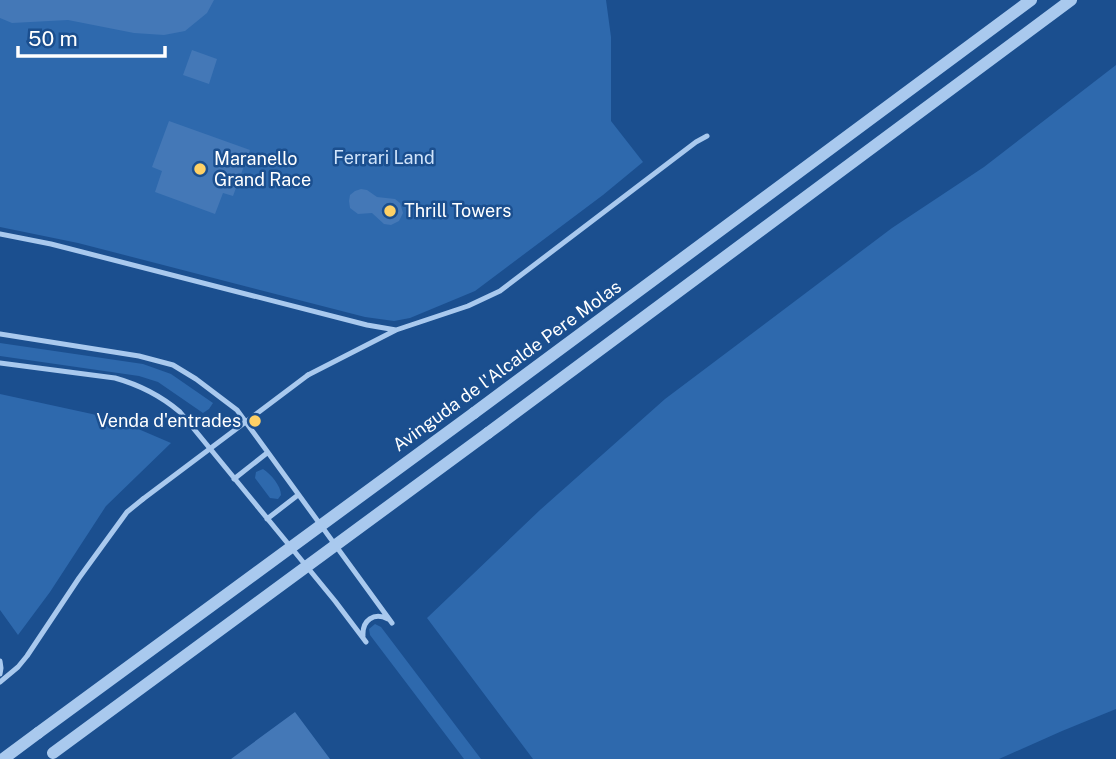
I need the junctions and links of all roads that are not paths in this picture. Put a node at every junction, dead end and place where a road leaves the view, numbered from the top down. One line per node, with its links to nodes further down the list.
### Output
1 (1031, 0): 16 (street, Avinguda de l'Alcalde Pere Molas, bridge)
2 (1071, 0): 15 (street, bridge)
3 (707, 136): 5 (lane)
4 (0, 234): 5 (lane)
5 (396, 330): 14 (lane, bridge)
6 (0, 334): 8 (lane)
7 (0, 363): 9 (lane)
8 (267, 453): 9 (lane); 10 (lane)
9 (234, 479): 11 (lane)
10 (298, 495): 11 (lane); 11 (lane)
11 (267, 519)
12 (0, 661): 13 (lane)
13 (0, 674)
14 (0, 682)
15 (49, 756)
16 (3, 759)

